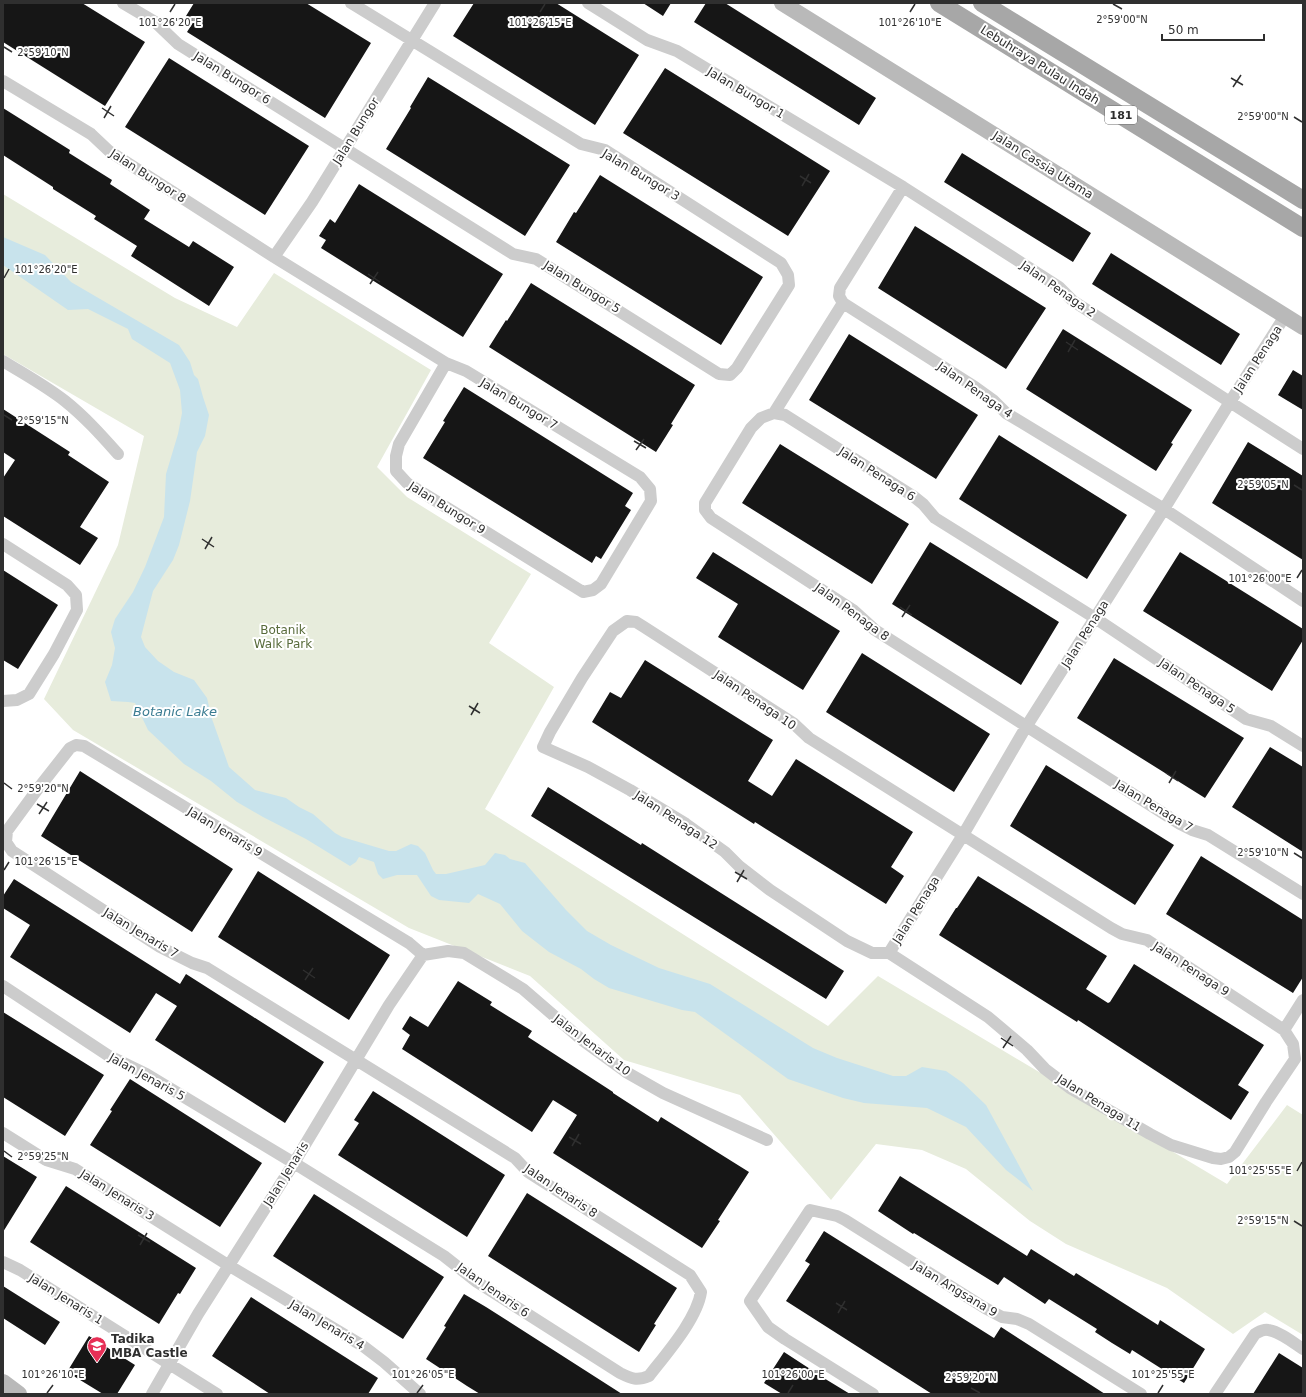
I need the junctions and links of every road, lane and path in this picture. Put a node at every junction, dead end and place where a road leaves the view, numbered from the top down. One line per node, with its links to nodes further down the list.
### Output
1 (123, 3): 10 (street, Jalan Bungor 6)
2 (351, 3): 8 (street)
3 (435, 3): 8 (street, Jalan Bungor)
4 (588, 3): 11 (street, Jalan Bungor 1)
5 (782, 3): 16 (street, Jalan Cassia Utama)
6 (939, 3): 13 (main road, Lebuhraya Pulau Indah / 181)
7 (982, 3): 12 (main road, Lebuhraya Pulau Indah / 181)
8 (411, 41): 10 (street, Jalan Bungor); 18 (street, Jalan Bungor 3)
9 (3, 81): 14 (street, Jalan Bungor 8)
10 (344, 150): 14 (street, Jalan Bungor); 18 (street, Jalan Bungor 5)
11 (902, 187): 15 (street); 21 (street, Jalan Penaga 2)
12 (1303, 200)
13 (1303, 228)
14 (274, 257): 20 (street, Jalan Bungor 7)
15 (843, 303): 22 (street); 25 (street, Jalan Penaga 4)
16 (1286, 316): 17 (street, Jalan Cassia Utama); 21 (street, Jalan Penaga)
17 (1303, 327)
18 (761, 330)
19 (3, 361): 24 (street)
20 (446, 363): 27 (street, Jalan Bungor 9); 27 (street, Jalan Bungor 7)
21 (1230, 402): 23 (street, Jalan Penaga 2); 25 (street, Jalan Penaga)
22 (774, 413): 29 (street, Jalan Penaga 6); 32 (street, Jalan Penaga 8)
23 (1303, 449)
24 (118, 454)
25 (1164, 509): 28 (street, Jalan Penaga 4); 29 (street, Jalan Penaga)
26 (3, 544): 31 (street)
27 (582, 592)
28 (1303, 601)
29 (1095, 618): 32 (street, Jalan Penaga); 33 (street, Jalan Penaga 5)
30 (582, 678): 35 (street, Jalan Penaga 10); 37 (street, Jalan Penaga 12)
31 (3, 701)
32 (1026, 727): 35 (street, Jalan Penaga); 36 (street, Jalan Penaga 7)
33 (1303, 746)
34 (37, 790): 38 (street, Jalan Jenaris 9); 42 (street, Jalan Jenaris 7)
35 (963, 835): 37 (street, Jalan Penaga); 41 (street, Jalan Penaga 9)
36 (1303, 894)
37 (889, 953): 43 (street, Jalan Penaga 11)
38 (423, 956): 42 (street, Jalan Jenaris); 45 (street, Jalan Jenaris 10)
39 (3, 986): 46 (street, Jalan Jenaris 5)
40 (1303, 1000): 41 (street)
41 (1284, 1030): 43 (street, Jalan Penaga 9)
42 (356, 1061): 46 (street, Jalan Jenaris); 49 (street, Jalan Jenaris 8)
43 (1266, 1102)
44 (3, 1133): 48 (street, Jalan Jenaris 3)
45 (767, 1140)
46 (294, 1163): 48 (street, Jalan Jenaris); 49 (street, Jalan Jenaris 6)
47 (3, 1262): 51 (street, Jalan Jenaris 1)
48 (228, 1265): 51 (street, Jalan Jenaris); 56 (street, Jalan Jenaris 4)
49 (681, 1333)
50 (1303, 1349): 59 (street)
51 (170, 1364): 54 (street, Jalan Jenaris); 55 (street, Jalan Jenaris 1)
52 (3, 1382): 53 (street)
53 (19, 1394)
54 (152, 1394)
55 (217, 1394)
56 (420, 1394)
57 (873, 1394): 58 (street, Jalan Angsana 9)
58 (1141, 1394)
59 (1215, 1394)

